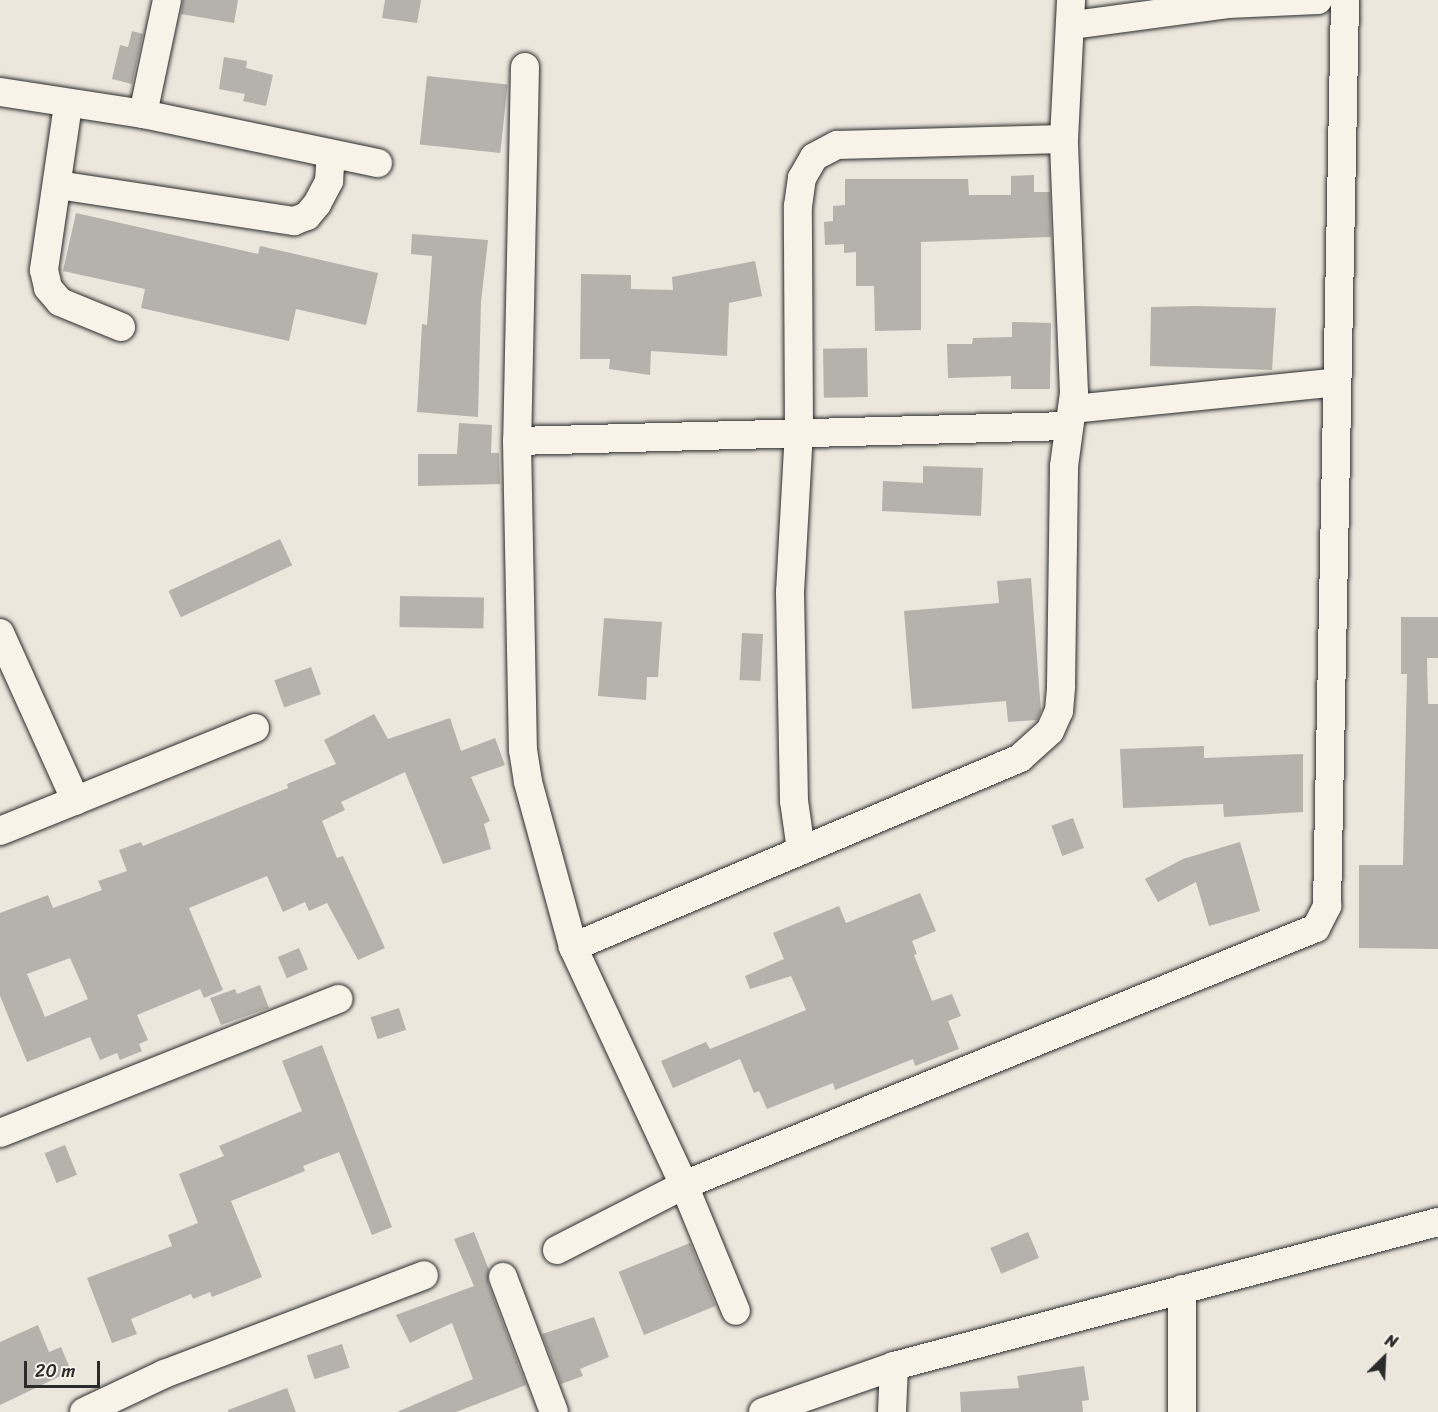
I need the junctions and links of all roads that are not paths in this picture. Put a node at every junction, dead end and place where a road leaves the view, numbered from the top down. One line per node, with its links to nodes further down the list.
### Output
1 (167, 0): 8 (street)
2 (1318, 0): 4 (street)
3 (1345, 0): 14 (street)
4 (1072, 13): 9 (street)
5 (525, 67): 17 (street)
6 (0, 92): 7 (street)
7 (68, 105): 8 (street); 12 (street)
8 (142, 114): 10 (street)
9 (1064, 138): 15 (street); 16 (street)
10 (332, 155): 11 (street); 12 (street)
11 (378, 163)
12 (58, 185): 13 (street)
13 (121, 327)
14 (1337, 382): 15 (street); 26 (street)
15 (1071, 417): 16 (street); 22 (street)
16 (799, 433): 17 (street); 22 (street)
17 (517, 441): 23 (street)
18 (0, 633): 20 (street)
19 (255, 728): 20 (street)
20 (76, 801): 21 (street)
21 (0, 831)
22 (801, 850): 23 (street)
23 (573, 947): 26 (street)
24 (338, 999): 25 (street)
25 (0, 1133)
26 (684, 1185): 28 (street); 32 (street)
27 (1438, 1222): 31 (street)
28 (557, 1250)
29 (424, 1275): 34 (street)
30 (502, 1277): 35 (street)
31 (1182, 1289): 33 (street); 38 (street)
32 (736, 1311)
33 (894, 1366): 36 (street); 37 (street)
34 (84, 1412)
35 (554, 1412)
36 (763, 1412)
37 (892, 1412)
38 (1182, 1412)

